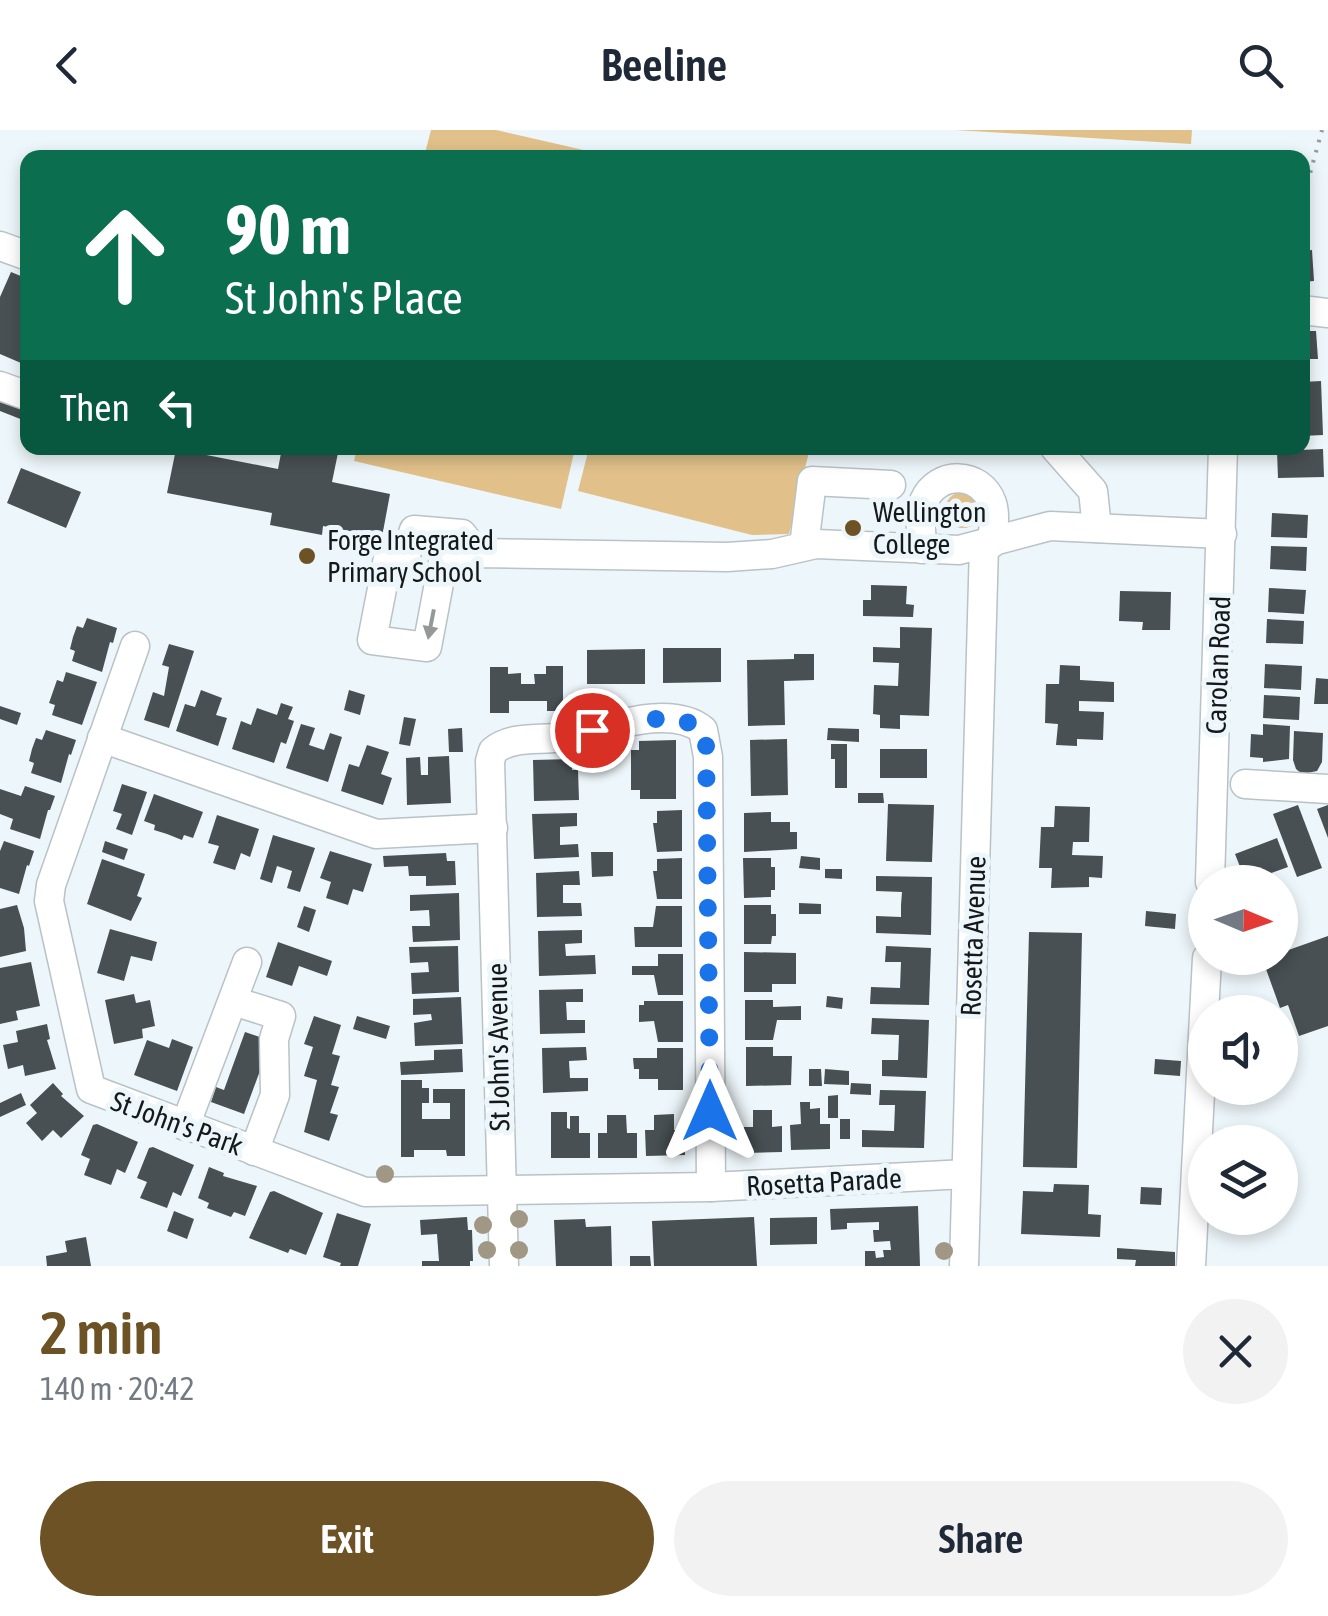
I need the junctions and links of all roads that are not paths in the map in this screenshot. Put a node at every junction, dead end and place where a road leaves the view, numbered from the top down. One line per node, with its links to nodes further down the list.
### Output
1 (1062, 455): 4 (street)
2 (1223, 455): 5 (street, Carolan Road)
3 (891, 485): 7 (street)
4 (1097, 528): 5 (street); 6 (street)
5 (1222, 534): 17 (street, Carolan Road)
6 (988, 544): 8 (street); 8 (street); 23 (street, Rosetta Avenue)
7 (804, 546): 8 (street); 9 (street)
8 (922, 549)
9 (477, 553): 10 (street); 11 (street)
10 (406, 556): 11 (street); 11 (street, one-way to 10)
11 (443, 562)
12 (136, 646): 13 (street, St John's Park)
13 (102, 738): 16 (street); 21 (street, St John's Park)
14 (1245, 784): 15 (street)
15 (1328, 789)
16 (492, 828): 24 (street, St John's Avenue); 25 (street, St John's Avenue)
17 (1211, 865)
18 (247, 962): 21 (street)
19 (1206, 975): 28 (street)
20 (246, 1004): 22 (street)
21 (186, 1126): 22 (street, St John's Park)
22 (254, 1151): 25 (street, St John's Park)
23 (966, 1174): 24 (street, Rosetta Parade); 27 (street, Rosetta Avenue)
24 (711, 1188): 25 (street, Rosetta Parade)
25 (502, 1192): 26 (street, St John's Avenue)
26 (504, 1266)
27 (964, 1266)
28 (1191, 1266)

